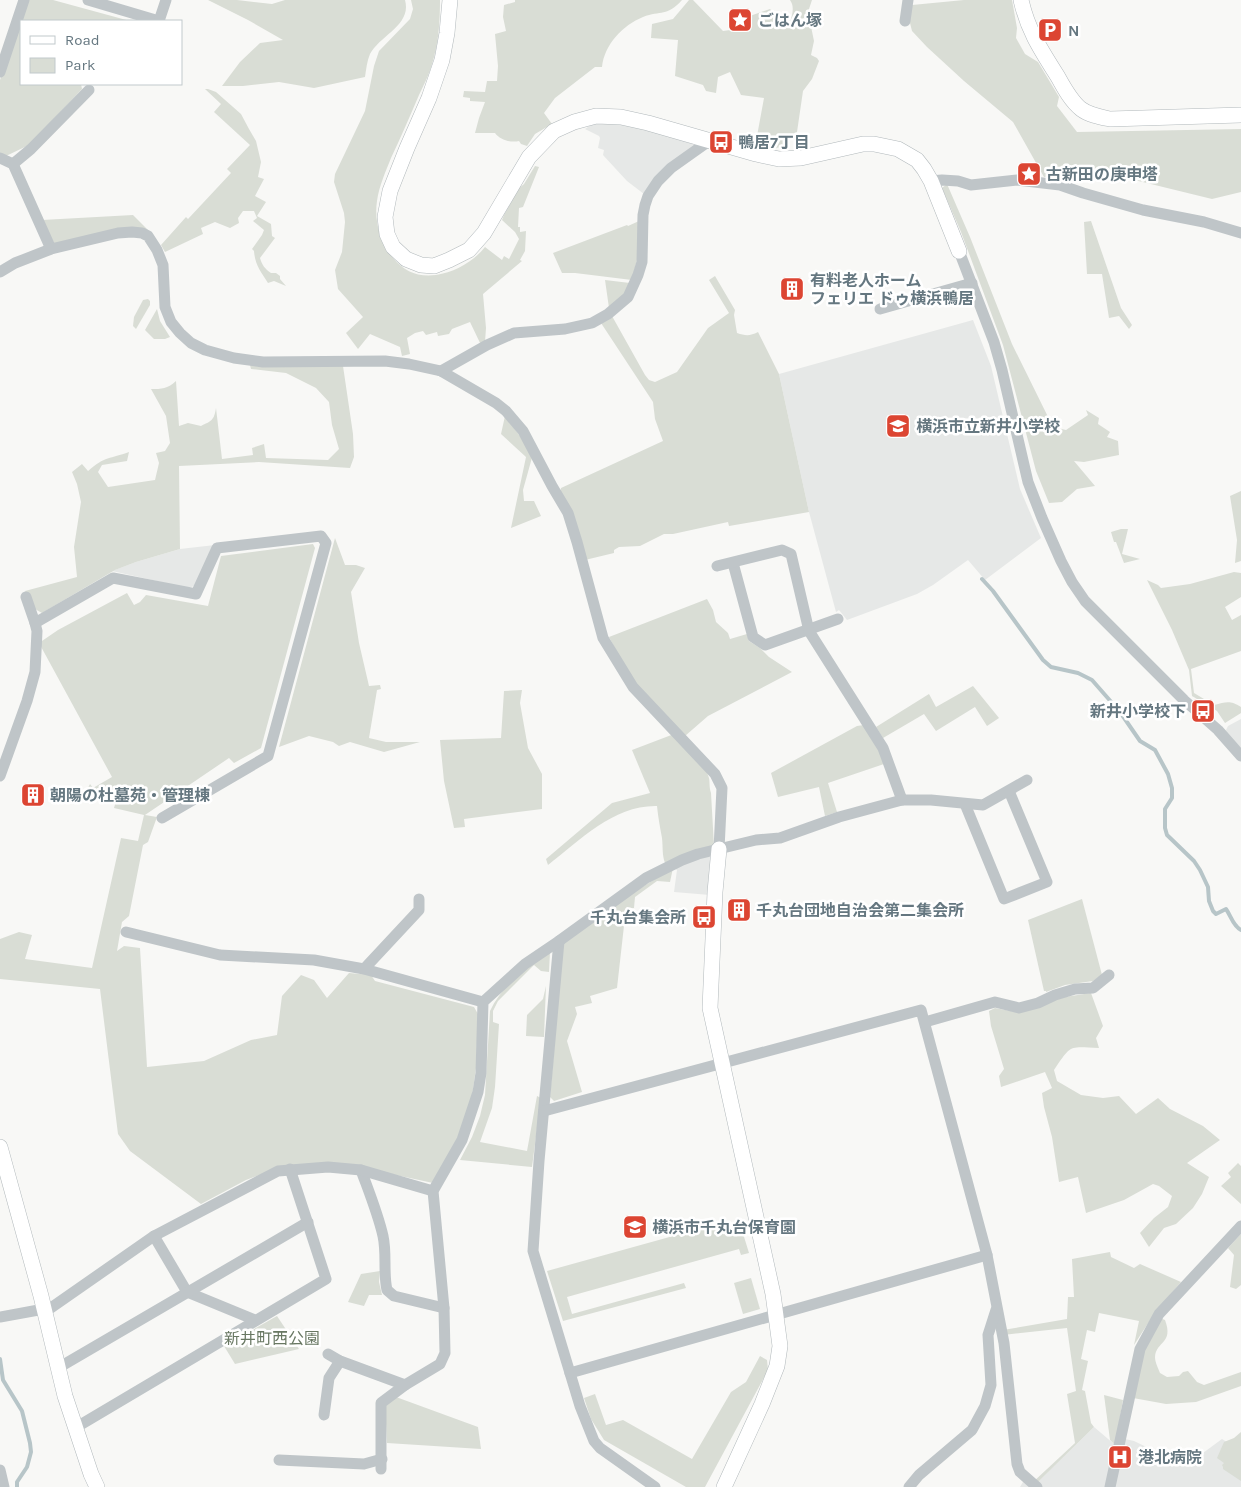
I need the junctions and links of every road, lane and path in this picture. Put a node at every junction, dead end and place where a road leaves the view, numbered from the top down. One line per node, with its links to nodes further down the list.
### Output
1 (24, 0): 10 (street)
2 (91, 0): 7 (street)
3 (166, 0): 8 (street)
4 (450, 0): 13 (street)
5 (908, 0): 9 (street)
6 (1021, 0): 12 (street)
7 (156, 20)
8 (159, 20)
9 (905, 21)
10 (0, 72)
11 (89, 90): 15 (street)
12 (1241, 115)
13 (709, 141): 16 (street); 23 (street)
14 (0, 158): 15 (street)
15 (13, 164): 18 (street)
16 (931, 181): 17 (street); 19 (street)
17 (1241, 233)
18 (51, 249): 20 (street); 23 (street)
19 (960, 251): 21 (street)
20 (0, 272)
21 (972, 283): 22 (street); 30 (street)
22 (880, 310)
23 (441, 371): 37 (street)
24 (733, 563): 25 (street); 29 (street); 29 (street)
25 (717, 566)
26 (26, 597): 28 (street)
27 (838, 619): 29 (street)
28 (36, 622): 31 (street); 36 (street)
29 (809, 631): 34 (street)
30 (1241, 756)
31 (0, 776)
32 (1027, 780): 33 (street)
33 (1009, 791): 35 (street); 35 (street)
34 (902, 800): 35 (street); 37 (street)
35 (965, 804)
36 (162, 818)
37 (719, 849): 40 (street); 45 (street)
38 (419, 899): 41 (street)
39 (126, 932): 41 (street)
40 (559, 941): 43 (street); 46 (street)
41 (364, 970): 43 (street)
42 (1109, 975): 44 (street)
43 (483, 1002): 50 (street)
44 (924, 1022): 45 (street); 54 (street)
45 (722, 1063): 46 (street); 59 (street)
46 (544, 1111): 65 (street)
47 (0, 1147): 58 (street)
48 (290, 1169): 49 (street); 51 (street); 53 (street)
49 (361, 1170): 50 (street); 56 (street)
50 (434, 1190): 56 (street)
51 (308, 1222): 55 (street); 61 (street)
52 (1241, 1226): 77 (street)
53 (154, 1236): 55 (street); 58 (street)
54 (987, 1255): 57 (street); 59 (street)
55 (187, 1292): 61 (street); 64 (street)
56 (444, 1308): 66 (street)
57 (996, 1309): 75 (street); 76 (street)
58 (44, 1310): 60 (street); 64 (street)
59 (776, 1315): 65 (street); 74 (street)
60 (0, 1317)
61 (255, 1320): 68 (street)
62 (328, 1354): 63 (street)
63 (340, 1360): 66 (street); 67 (street)
64 (58, 1368): 68 (street)
65 (570, 1373): 73 (street)
66 (405, 1385): 69 (street)
67 (324, 1415)
68 (75, 1428): 72 (street)
69 (279, 1460)
70 (0, 1470): 71 (street)
71 (4, 1487)
72 (97, 1487)
73 (655, 1487)
74 (724, 1487)
75 (909, 1487)
76 (1037, 1487)
77 (1110, 1487)

